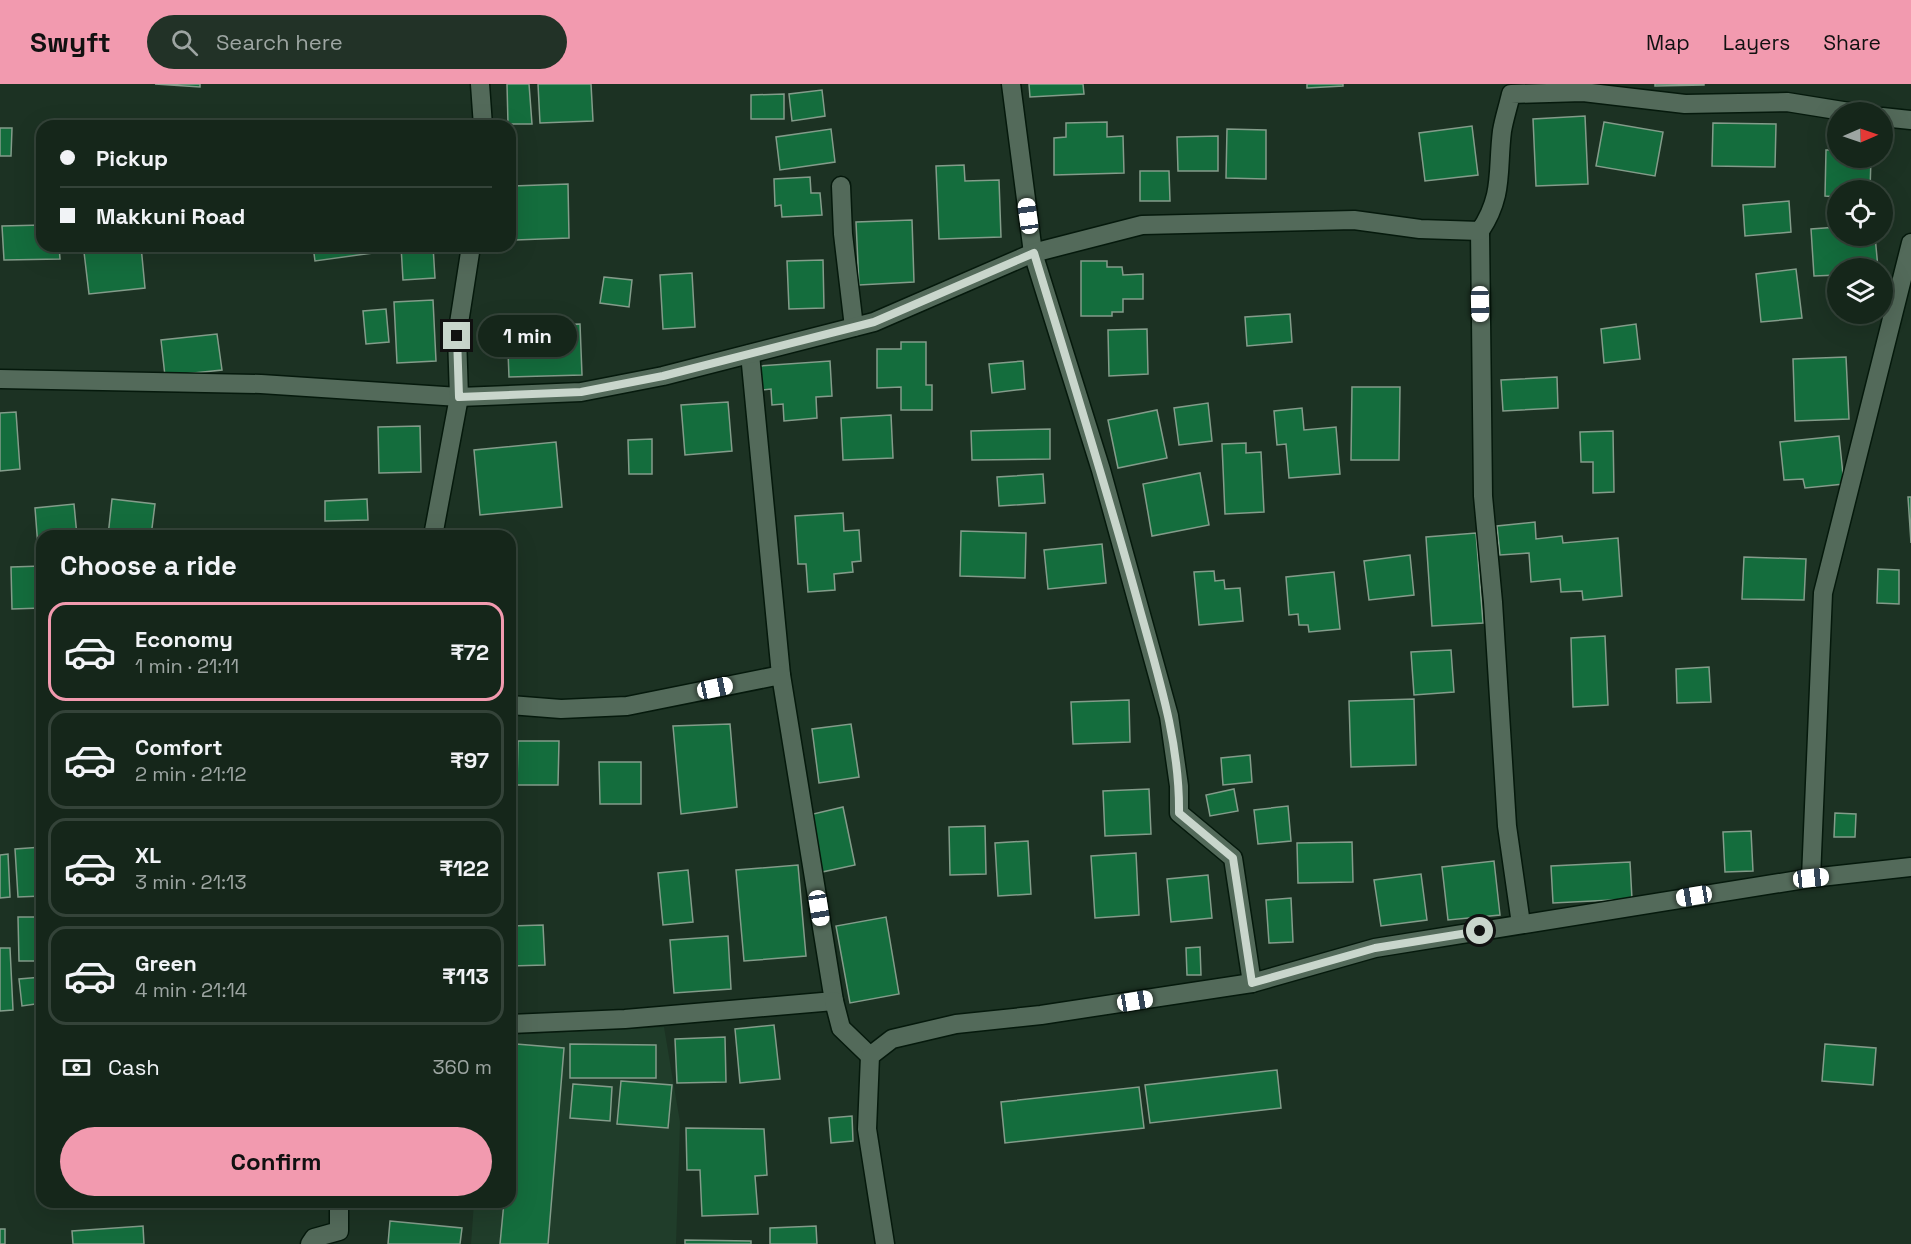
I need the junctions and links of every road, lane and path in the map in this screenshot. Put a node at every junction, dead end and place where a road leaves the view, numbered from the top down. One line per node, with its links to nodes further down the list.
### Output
1 (480, 84): 5 (street)
2 (1011, 84): 11 (street)
3 (1827, 108): 8 (street)
4 (1893, 118): 6 (street)
5 (483, 120)
6 (1911, 120)
7 (841, 186): 12 (street)
8 (1480, 231): 11 (street); 21 (street)
9 (1911, 243): 20 (street)
10 (470, 252): 15 (street)
11 (1034, 253): 12 (street); 22 (street)
12 (854, 327): 13 (street)
13 (750, 354): 15 (street); 17 (street)
14 (0, 379): 15 (street)
15 (459, 397): 16 (street)
16 (434, 530)
17 (781, 675): 18 (street); 23 (street)
18 (516, 706)
19 (1911, 867): 20 (street)
20 (1811, 878): 21 (street)
21 (1521, 924): 22 (street)
22 (1252, 983): 25 (street)
23 (834, 1001): 24 (street); 25 (street)
24 (516, 1024)
25 (870, 1056): 28 (street)
26 (339, 1208): 27 (street)
27 (310, 1244)
28 (885, 1244)

